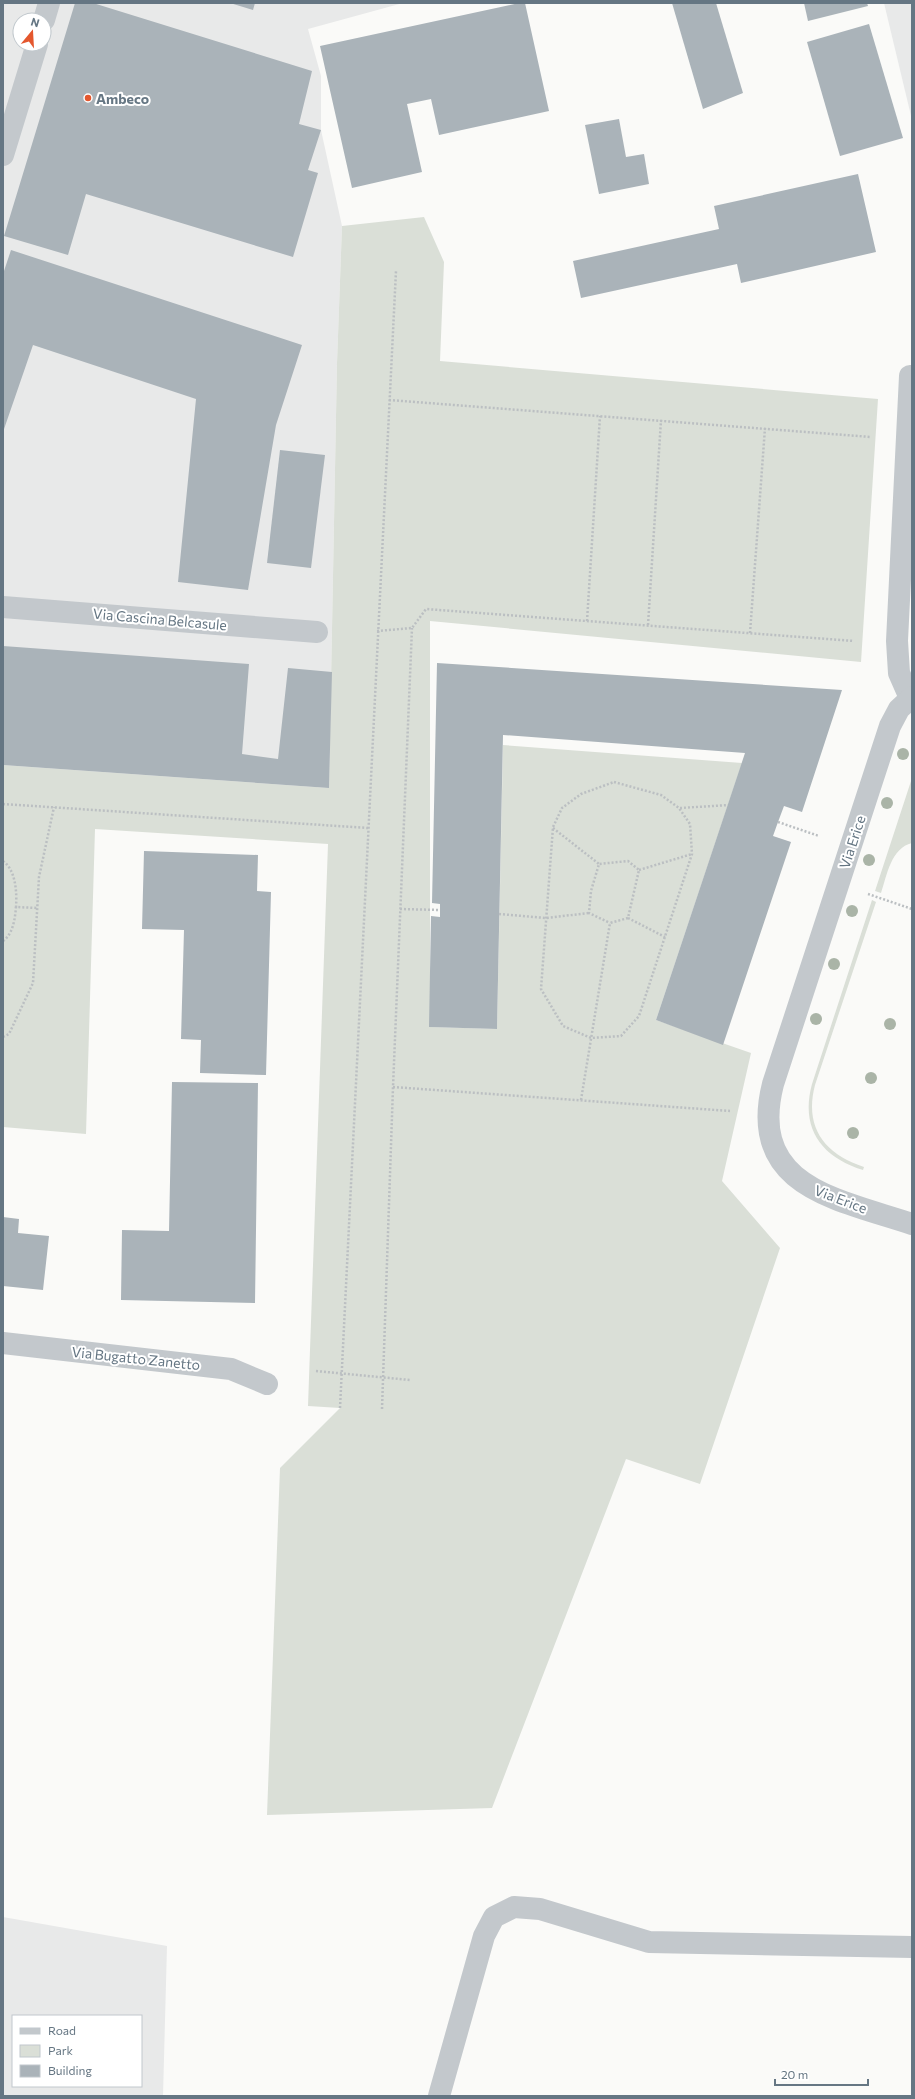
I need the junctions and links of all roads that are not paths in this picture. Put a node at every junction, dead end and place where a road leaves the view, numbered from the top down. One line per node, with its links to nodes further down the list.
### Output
1 (35, 52): 2 (street)
2 (3, 154)
3 (910, 376): 6 (street, Via Erice)
4 (3, 607): 5 (street, Via Cascina Belcasule)
5 (317, 632)
6 (911, 698): 7 (street, Via Erice)
7 (912, 1224)
8 (3, 1343): 9 (street, Via Bugatto Zanetto)
9 (267, 1384)
10 (912, 1947): 11 (street)
11 (439, 2096)

